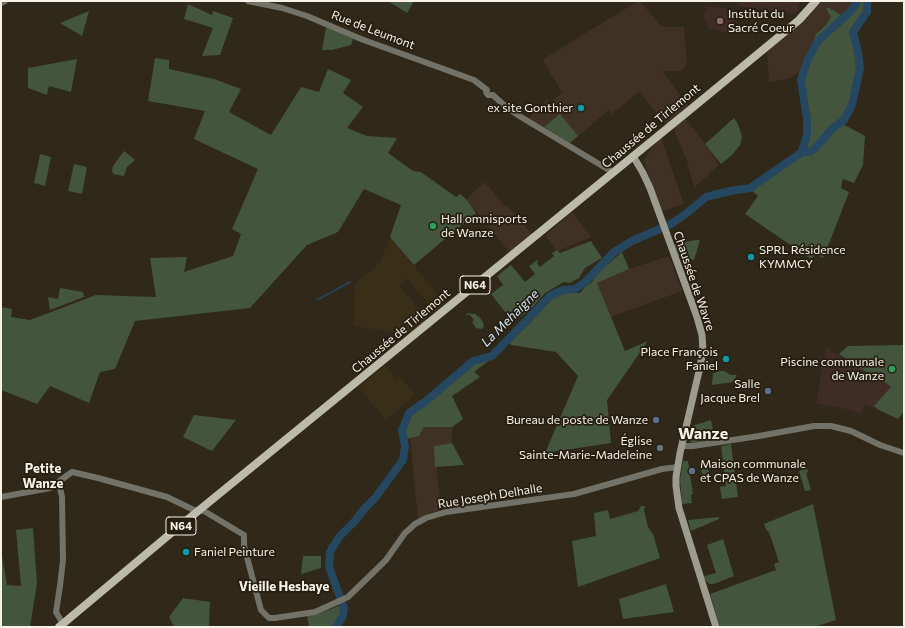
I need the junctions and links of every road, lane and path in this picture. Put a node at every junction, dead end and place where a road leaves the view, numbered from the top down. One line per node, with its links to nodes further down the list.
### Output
1 (5, 1): 4 (street)
2 (248, 1): 6 (street, Rue de Leumont)
3 (816, 1): 5 (main road, Chaussée de Tirlemont)
4 (1, 3)
5 (633, 156): 6 (main road, Chaussée de Tirlemont / N64); 7 (main road, Chaussée de Wavre)
6 (612, 174): 14 (main road, Chaussée de Tirlemont / N64)
7 (682, 446): 8 (street); 9 (main road, Chaussée de Wavre)
8 (904, 453)
9 (678, 467): 10 (street, Rue Joseph Delhalle); 11 (main road, Chaussée de Wavre)
10 (667, 468): 11 (street); 14 (street, Rue Joseph Delhalle)
11 (676, 477): 16 (main road, Chaussée de Wavre)
12 (59, 483): 13 (street); 14 (street); 15 (street)
13 (1, 497)
14 (201, 511): 15 (main road, Chaussée de Tirlemont / N64)
15 (61, 625)
16 (716, 627)

